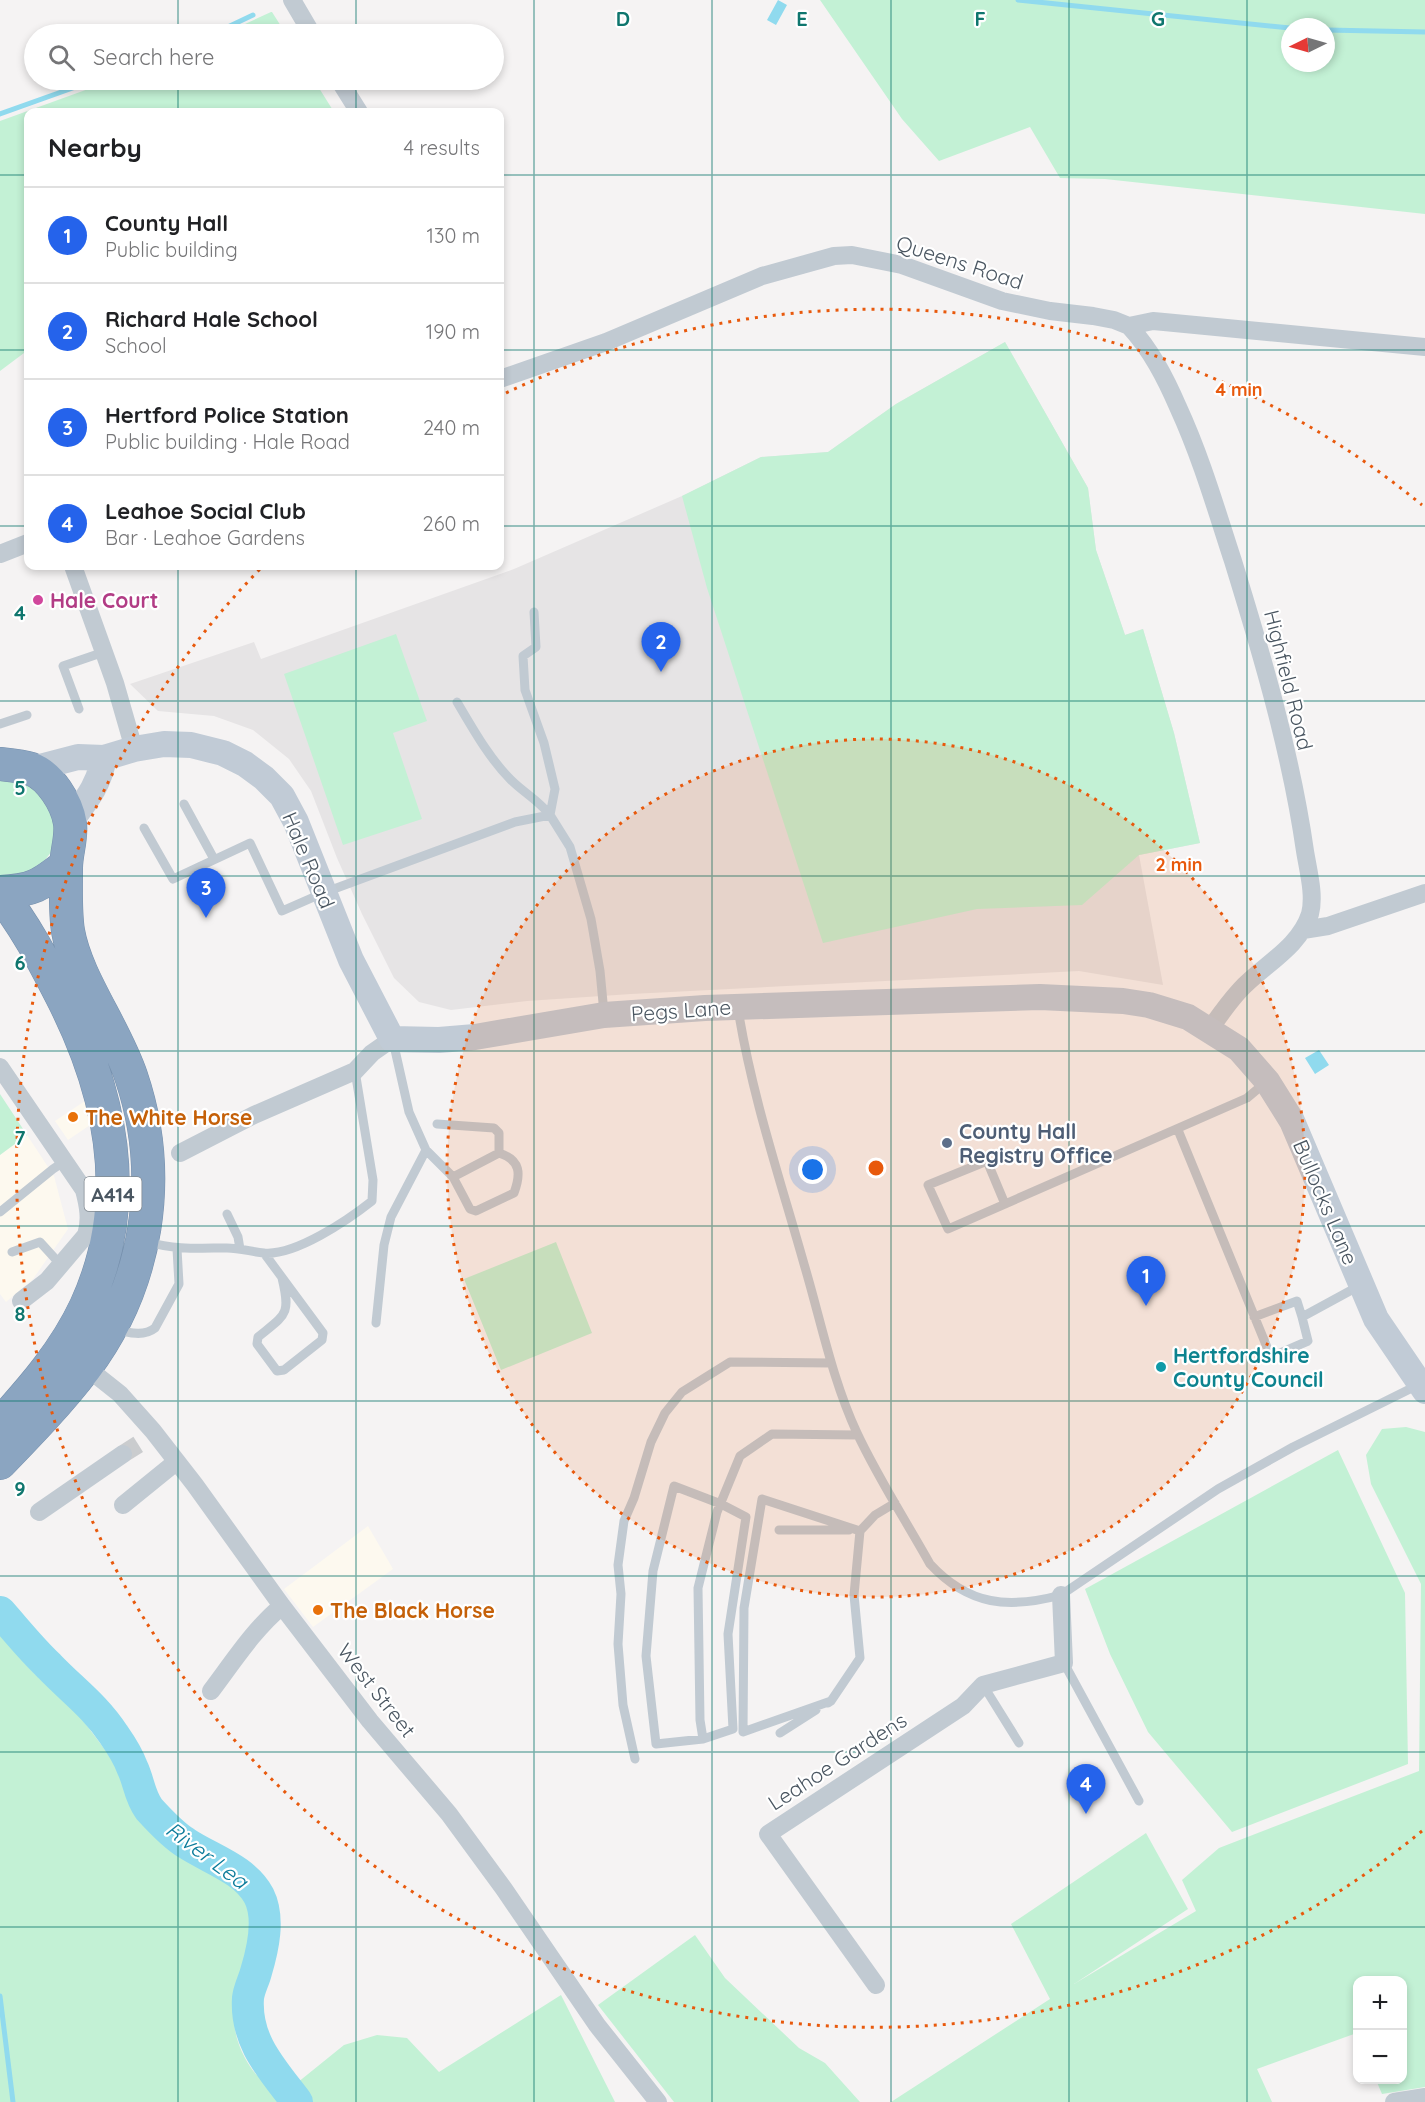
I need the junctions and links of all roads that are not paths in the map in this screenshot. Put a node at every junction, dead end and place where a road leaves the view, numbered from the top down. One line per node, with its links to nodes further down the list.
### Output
1 (292, 0): 2 (street)
2 (306, 24)
3 (345, 90): 4 (street)
4 (356, 108)
5 (1129, 326): 6 (street, Queens Road); 7 (street, Queens Road); 30 (street, Highfield Road)
6 (1425, 347)
7 (504, 378)
8 (24, 545): 9 (street)
9 (0, 554)
10 (74, 570): 12 (street)
11 (534, 612): 22 (lane)
12 (104, 652): 14 (lane); 17 (street)
13 (457, 702): 22 (lane)
14 (79, 709)
15 (27, 715): 16 (lane)
16 (0, 724)
17 (134, 749): 18 (main road, Hale Road); 28 (main road, Hale Road)
18 (104, 758): 20 (main road, Hale Road); 23 (main road)
19 (0, 764): 20 (highway)
20 (32, 769): 23 (highway)
21 (184, 804): 25 (lane)
22 (550, 815): 28 (lane); 32 (lane)
23 (70, 822): 26 (highway)
24 (144, 828): 25 (lane)
25 (214, 859): 28 (lane)
26 (66, 865): 27 (highway); 48 (highway, A414)
27 (0, 893): 64 (highway, A414)
28 (323, 893): 34 (main road, Hale Road)
29 (1425, 893): 30 (street)
30 (1303, 930): 33 (street, Highfield Road)
31 (737, 1007): 32 (main road, Pegs Lane); 33 (main road, Pegs Lane); 61 (lane)
32 (604, 1015): 34 (main road, Pegs Lane)
33 (1210, 1029): 37 (main road, Bullocks Lane)
34 (392, 1039): 36 (street); 40 (lane)
35 (0, 1067): 43 (street)
36 (355, 1071): 41 (street); 52 (lane)
37 (1267, 1081): 39 (lane); 55 (main road, Bullocks Lane)
38 (437, 1124): 42 (lane)
39 (1178, 1130): 45 (lane); 57 (lane)
40 (426, 1150): 44 (lane); 59 (lane)
41 (180, 1153)
42 (499, 1153): 44 (lane); 44 (lane)
43 (65, 1161): 46 (lane); 53 (street)
44 (453, 1177)
45 (1005, 1204): 45 (lane)
46 (0, 1212)
47 (227, 1215): 50 (lane)
48 (143, 1241): 49 (lane); 60 (highway, A414)
49 (177, 1249): 50 (lane); 60 (lane)
50 (240, 1249): 52 (lane)
51 (12, 1252): 53 (lane)
52 (264, 1253): 54 (lane)
53 (60, 1264): 56 (street)
54 (282, 1278): 54 (lane)
55 (1361, 1285): 58 (lane); 63 (main road, Bullocks Lane)
56 (21, 1301)
57 (1254, 1317): 58 (lane); 58 (lane)
58 (1302, 1317)
59 (376, 1323)
60 (110, 1327): 62 (highway, A414)
61 (830, 1363): 65 (lane); 84 (lane)
62 (86, 1367): 67 (street, West Street); 68 (highway, A414)
63 (1423, 1388): 75 (lane)
64 (0, 1424)
65 (857, 1435): 69 (lane); 70 (lane)
66 (123, 1454): 72 (street)
67 (177, 1461): 71 (street); 76 (street, West Street)
68 (0, 1463)
69 (895, 1503): 74 (lane); 75 (lane)
70 (721, 1504): 82 (lane); 82 (lane); 82 (lane)
71 (123, 1505)
72 (39, 1512)
73 (779, 1530): 74 (lane)
74 (860, 1530): 80 (lane); 80 (lane)
75 (1061, 1595): 77 (street)
76 (282, 1606): 79 (street); 88 (street, West Street)
77 (1064, 1663): 78 (street); 85 (lane)
78 (983, 1685): 83 (lane); 86 (street, Leahoe Gardens)
79 (211, 1691)
80 (831, 1701): 81 (lane)
81 (780, 1733)
82 (703, 1739)
83 (1019, 1743)
84 (635, 1759)
85 (1138, 1801)
86 (876, 1985)
87 (1425, 2097): 89 (street)
88 (658, 2102)
89 (1394, 2102)

